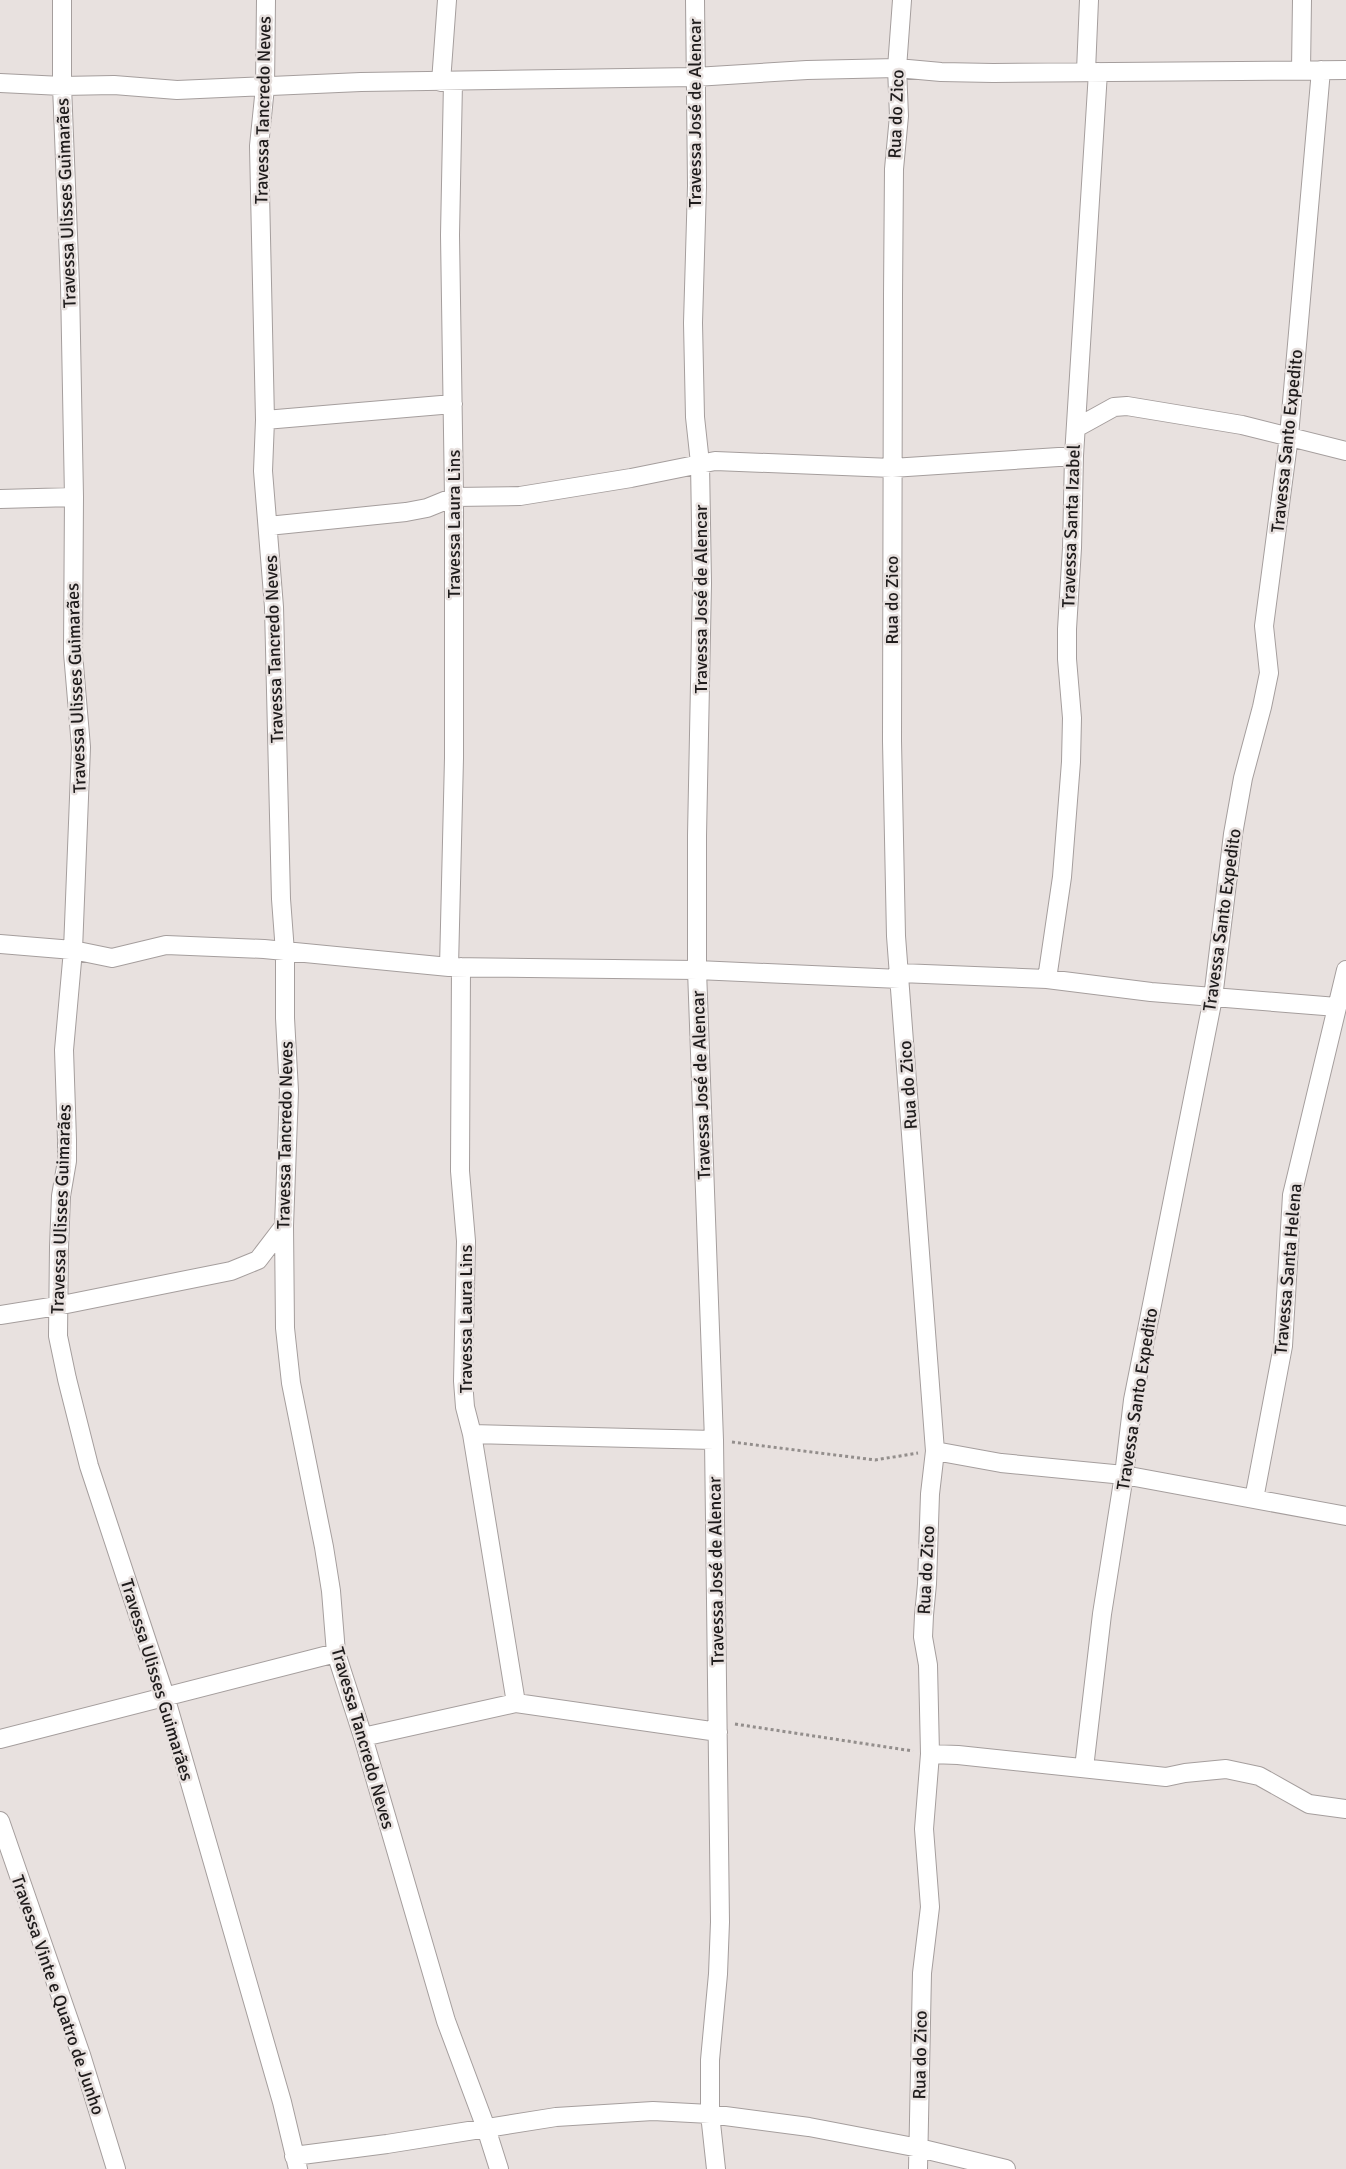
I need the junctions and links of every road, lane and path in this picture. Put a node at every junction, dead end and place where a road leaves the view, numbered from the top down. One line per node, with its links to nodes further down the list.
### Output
1 (62, 0): 16 (street, Travessa Ulisses Guimarães)
2 (266, 0): 17 (street, Travessa Tancredo Neves)
3 (447, 0): 14 (street, Travessa Laura Lins)
4 (695, 0): 13 (street, Travessa José de Alencar)
5 (902, 0): 8 (street, Rua do Zico)
6 (1089, 0): 12 (street, Travessa Santa Izabel)
7 (1302, 0): 9 (street)
8 (897, 68): 12 (street); 13 (street); 25 (street, Rua do Zico)
9 (1301, 70): 10 (street); 12 (street)
10 (1321, 70): 11 (street); 21 (street, Travessa Santo Expedito)
11 (1346, 70)
12 (1092, 71): 20 (street, Travessa Santa Izabel)
13 (695, 77): 14 (street); 24 (street, Travessa José de Alencar)
14 (447, 82): 17 (street); 18 (street, Travessa Laura Lins)
15 (0, 83): 16 (street)
16 (62, 87): 17 (street); 27 (street, Travessa Ulisses Guimarães)
17 (265, 87): 19 (street, Travessa Tancredo Neves)
18 (453, 404): 19 (street); 26 (street, Travessa Laura Lins)
19 (265, 420): 29 (street, Travessa Tancredo Neves)
20 (1076, 428): 21 (street); 23 (street, Travessa Santa Izabel)
21 (1289, 436): 22 (street); 38 (street, Travessa Santo Expedito)
22 (1346, 451)
23 (1074, 456): 25 (street); 36 (street, Travessa Santa Izabel)
24 (700, 463): 25 (street); 26 (street); 34 (street, Travessa José de Alencar)
25 (892, 468): 35 (street, Rua do Zico)
26 (454, 496): 29 (street); 33 (street, Travessa Laura Lins)
27 (74, 497): 28 (street); 31 (street, Travessa Ulisses Guimarães)
28 (0, 499)
29 (268, 526): 32 (street, Travessa Tancredo Neves)
30 (0, 944): 31 (street)
31 (73, 950): 32 (street); 41 (street, Travessa Ulisses Guimarães)
32 (285, 952): 33 (street); 40 (street, Travessa Tancredo Neves)
33 (455, 967): 34 (street); 43 (street, Travessa Laura Lins)
34 (697, 970): 35 (street); 44 (street, Travessa José de Alencar)
35 (900, 976): 36 (street); 45 (street, Rua do Zico)
36 (1047, 979): 38 (street)
37 (1345, 980): 39 (street, Travessa Santa Helena)
38 (1213, 998): 39 (street); 46 (street, Travessa Santo Expedito)
39 (1337, 1007): 47 (street, Travessa Santa Helena)
40 (284, 1226): 41 (street); 49 (street, Travessa Tancredo Neves)
41 (57, 1306): 42 (street); 50 (street, Travessa Ulisses Guimarães)
42 (0, 1315)
43 (472, 1434): 44 (street); 51 (street, Travessa Laura Lins)
44 (714, 1440): 45 (path); 52 (street, Travessa José de Alencar)
45 (935, 1451): 46 (street); 55 (street, Rua do Zico)
46 (1124, 1475): 47 (street); 56 (street, Travessa Santo Expedito)
47 (1254, 1499): 48 (street)
48 (1346, 1516)
49 (336, 1653): 50 (street); 53 (street, Travessa Tancredo Neves)
50 (165, 1696): 54 (street); 62 (street, Travessa Ulisses Guimarães)
51 (516, 1703): 52 (street); 53 (street)
52 (719, 1727): 55 (path); 59 (street, Travessa José de Alencar)
53 (363, 1737): 60 (street, Travessa Tancredo Neves)
54 (0, 1738)
55 (930, 1754): 56 (street); 61 (street, Rua do Zico)
56 (1084, 1768): 57 (street)
57 (1346, 1809)
58 (0, 1821): 63 (street, Travessa Vinte e Quatro de Junho)
59 (710, 2114): 60 (street); 61 (street); 65 (street, Travessa José de Alencar)
60 (486, 2128): 62 (street); 64 (street, Travessa Tancredo Neves)
61 (919, 2148): 66 (street, Rua do Zico); 67 (street)
62 (296, 2163)
63 (116, 2169)
64 (499, 2169)
65 (716, 2169)
66 (918, 2169)
67 (1005, 2169)

